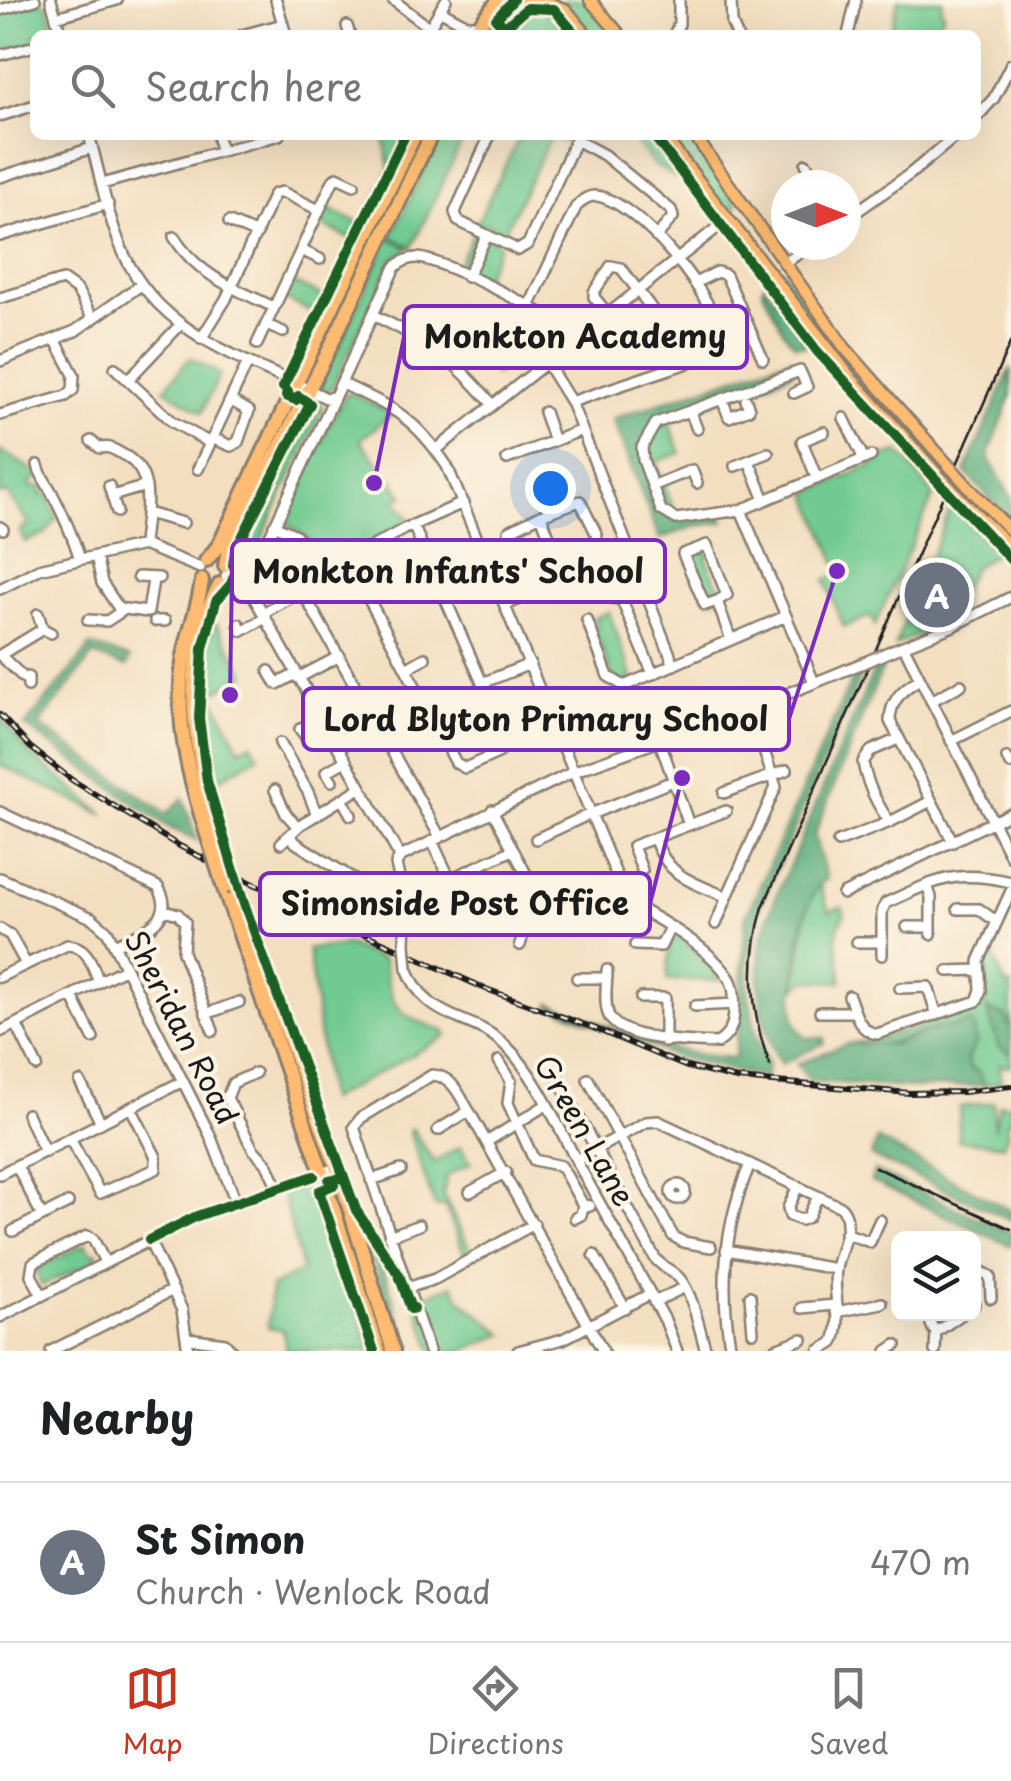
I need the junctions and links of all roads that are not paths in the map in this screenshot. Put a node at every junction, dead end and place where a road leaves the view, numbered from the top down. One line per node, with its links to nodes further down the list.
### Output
1 (35, 0): 13 (street)
2 (51, 0): 15 (street)
3 (116, 0): 15 (street)
4 (276, 0): 17 (street)
5 (393, 0): 18 (street)
6 (446, 0): 14 (street)
7 (500, 0): 20 (highway)
8 (590, 0): 23 (main road)
9 (679, 0): 24 (street)
10 (731, 0): 25 (street)
11 (856, 0): 26 (street)
12 (544, 1): 21 (highway); 22 (main road)
13 (0, 10)
14 (441, 11): 19 (street); 20 (street)
15 (56, 17): 16 (street)
16 (60, 30)
17 (284, 30)
18 (426, 30)
19 (428, 30)
20 (475, 30)
21 (497, 30)
22 (583, 30)
23 (616, 30)
24 (677, 30)
25 (735, 30)
26 (849, 30)
27 (30, 47): 28 (street)
28 (0, 56)
29 (1011, 64): 31 (street)
30 (30, 107): 32 (street)
31 (981, 112)
32 (0, 116)
33 (90, 140): 44 (street)
34 (218, 140): 45 (street)
35 (261, 140): 45 (street)
36 (413, 140): 92 (highway)
37 (429, 140): 94 (highway)
38 (488, 140): 58 (street)
39 (576, 140): 58 (street)
40 (580, 140): 61 (street)
41 (667, 140): 55 (main road)
42 (698, 140): 52 (main road)
43 (951, 140): 53 (street)
44 (92, 148): 48 (street); 49 (street)
45 (221, 151): 49 (street)
46 (806, 164): 47 (street)
47 (811, 170)
48 (0, 177)
49 (102, 184): 51 (street)
50 (355, 186): 54 (street)
51 (108, 204): 59 (street); 70 (street)
52 (746, 207): 55 (main road); 66 (main road)
53 (861, 208)
54 (319, 210): 57 (street); 62 (street)
55 (728, 220): 63 (street); 67 (main road)
56 (227, 222): 57 (street)
57 (256, 234): 71 (street)
58 (487, 235): 68 (street)
59 (0, 236)
60 (174, 237): 71 (street)
61 (656, 237): 63 (street); 75 (street)
62 (300, 250): 64 (street); 74 (street)
63 (678, 259): 69 (street); 72 (street)
64 (321, 260)
65 (788, 260): 66 (street)
66 (785, 262): 67 (main road); 134 (main road, bridge)
67 (769, 274): 136 (main road, bridge)
68 (467, 277): 75 (street); 77 (street)
69 (697, 282): 86 (street); 100 (street)
70 (141, 285): 78 (street); 80 (street)
71 (230, 287): 74 (street); 82 (street)
72 (638, 289): 76 (street); 76 (street); 76 (street)
73 (0, 298): 78 (street)
74 (274, 307): 79 (street)
75 (530, 307): 84 (street)
76 (607, 313): 84 (street)
77 (373, 316): 93 (street); 101 (street)
78 (93, 319): 83 (street)
79 (266, 324): 81 (street); 85 (street)
80 (180, 325): 82 (street); 91 (street)
81 (286, 333)
82 (200, 338): 88 (street)
83 (56, 340): 87 (street); 104 (street)
84 (572, 341): 89 (street)
85 (256, 346)
86 (763, 360)
87 (0, 361)
88 (248, 362): 92 (street); 98 (street)
89 (546, 362): 100 (street); 101 (street)
90 (115, 368): 91 (street)
91 (128, 380): 109 (street)
92 (296, 383): 94 (street); 142 (highway)
93 (341, 383): 96 (street); 111 (street)
94 (310, 390): 96 (street); 143 (highway)
95 (794, 393): 97 (street)
96 (334, 397): 132 (street)
97 (722, 399): 99 (street); 102 (street)
98 (230, 400): 109 (street); 109 (street)
99 (746, 400)
100 (571, 402): 107 (street)
101 (493, 405): 111 (street)
102 (690, 411): 106 (street); 122 (street)
103 (544, 412): 110 (street)
104 (0, 415)
105 (844, 418): 119 (street)
106 (697, 429)
107 (582, 430): 110 (street); 127 (street)
108 (824, 432): 119 (street)
109 (211, 440): 118 (street)
110 (554, 441): 113 (street)
111 (436, 450): 124 (street)
112 (768, 453): 114 (street)
113 (507, 459)
114 (749, 461): 117 (street); 123 (street)
115 (100, 463): 121 (street)
116 (38, 465): 140 (street)
117 (735, 466)
118 (198, 469)
119 (817, 478): 123 (street)
120 (697, 483): 122 (street)
121 (146, 486): 126 (street); 128 (street)
122 (652, 486): 125 (street)
123 (765, 500): 125 (street)
124 (463, 503): 133 (street); 151 (street)
125 (742, 510): 156 (street)
126 (117, 512)
127 (612, 512): 130 (street); 137 (street)
128 (147, 513): 131 (street); 135 (street)
129 (540, 516): 130 (street); 139 (street); 139 (street)
130 (591, 520): 139 (street)
131 (183, 523)
132 (274, 524): 141 (street); 146 (street)
133 (413, 525): 141 (street); 174 (street)
134 (1011, 530)
135 (142, 545): 138 (street); 142 (street)
136 (1011, 547)
137 (629, 555): 145 (street); 166 (street)
138 (96, 556): 140 (street); 152 (street)
139 (558, 558): 145 (street)
140 (80, 559): 147 (street)
141 (348, 560): 167 (street)
142 (203, 569): 143 (highway); 143 (highway); 176 (highway)
143 (224, 575): 146 (street); 153 (highway)
144 (138, 577): 152 (street)
145 (566, 580): 151 (street)
146 (247, 585): 155 (street)
147 (0, 589)
148 (1011, 596): 161 (street)
149 (613, 599): 169 (street)
150 (717, 601): 150 (street); 160 (street)
151 (505, 606): 165 (street)
152 (120, 610): 157 (street)
153 (208, 610): 176 (highway); 216 (highway)
154 (38, 614): 162 (street)
155 (264, 616): 159 (street); 163 (street); 170 (street)
156 (786, 616): 160 (street); 173 (street)
157 (88, 620)
158 (587, 620): 169 (street)
159 (238, 624)
160 (731, 640): 166 (street)
161 (898, 648): 172 (street); 173 (street, bridge)
162 (0, 655): 171 (street)
163 (340, 656): 170 (street); 187 (street)
164 (425, 658): 167 (street)
165 (530, 664): 174 (street); 190 (street)
166 (674, 665): 169 (street)
167 (406, 669): 181 (street)
168 (270, 671): 170 (street)
169 (653, 674)
170 (297, 676): 180 (street)
171 (30, 678)
172 (920, 679): 177 (street); 184 (street)
173 (814, 682): 178 (street)
174 (482, 683): 181 (street)
175 (962, 685): 177 (street)
176 (180, 688): 216 (highway)
177 (931, 701): 185 (street)
178 (750, 709): 183 (street); 191 (street)
179 (1011, 710): 185 (street)
180 (320, 716): 182 (street); 188 (street)
181 (435, 723): 187 (street)
182 (306, 737)
183 (659, 739): 190 (street); 193 (street)
184 (898, 739): 198 (street); 206 (street)
185 (951, 740): 207 (street)
186 (280, 743): 205 (street)
187 (390, 746): 212 (street)
188 (345, 761): 192 (street); 194 (street)
189 (788, 770): 191 (street)
190 (574, 771): 199 (street); 204 (street)
191 (774, 776): 195 (street); 228 (street)
192 (332, 781)
193 (673, 782): 204 (street); 208 (street)
194 (360, 788): 197 (street); 219 (street)
195 (724, 793)
196 (274, 796): 209 (street)
197 (342, 799): 203 (street); 205 (street)
198 (931, 801): 206 (street); 215 (street)
199 (492, 810): 212 (street); 218 (street)
200 (726, 811): 208 (street)
201 (0, 812): 232 (street)
202 (1011, 813): 207 (street)
203 (351, 814)
204 (591, 814): 213 (street); 230 (street)
205 (317, 815): 209 (street)
206 (890, 822): 214 (street)
207 (993, 823): 215 (street); 220 (street)
208 (689, 825): 211 (street)
209 (298, 827): 210 (street)
210 (290, 836): 217 (street); 223 (street)
211 (654, 838): 221 (street); 228 (street)
212 (436, 839): 219 (street); 224 (street)
213 (536, 839)
214 (838, 842)
215 (953, 842): 229 (street)
216 (214, 843): 291 (highway, bridge)
217 (280, 843)
218 (513, 850): 224 (street); 244 (street)
219 (400, 857): 276 (street, Green Lane, bridge)
220 (1011, 857)
221 (642, 870)
222 (0, 878): 242 (street, Sheridan Road)
223 (352, 878)
224 (450, 879): 233 (street)
225 (1011, 882): 226 (street)
226 (927, 885): 237 (street); 241 (street)
227 (1011, 890): 235 (street)
228 (728, 894): 236 (street)
229 (843, 894)
230 (629, 903): 234 (street); 238 (street)
231 (958, 909): 235 (street)
232 (164, 910): 242 (street); 262 (street)
233 (430, 912)
234 (576, 915)
235 (997, 922): 248 (street)
236 (716, 924)
237 (906, 927)
238 (670, 928): 243 (street); 258 (street)
239 (0, 929): 246 (street)
240 (857, 942): 241 (street)
241 (882, 942): 245 (street)
242 (115, 945): 247 (street, Sheridan Road)
243 (634, 945)
244 (520, 946)
245 (882, 954)
246 (26, 964): 250 (street); 252 (street)
247 (126, 968): 252 (street); 275 (street, Sheridan Road)
248 (978, 970): 249 (street); 263 (street)
249 (948, 971)
250 (0, 977)
251 (577, 978): 268 (street)
252 (100, 982): 254 (street)
253 (900, 988): 263 (street)
254 (72, 996): 264 (street); 267 (street)
255 (849, 996): 261 (street)
256 (641, 998): 268 (street)
257 (238, 1002): 262 (street)
258 (734, 1004): 259 (street); 268 (street)
259 (695, 1006)
260 (820, 1012): 261 (street)
261 (855, 1012): 263 (street)
262 (206, 1014): 265 (street)
263 (938, 1015)
264 (16, 1024): 266 (street); 269 (street)
265 (213, 1031)
266 (0, 1032)
267 (93, 1038)
268 (665, 1042)
269 (37, 1066)
270 (505, 1066): 280 (street)
271 (254, 1073): 297 (street)
272 (556, 1075): 286 (street)
273 (588, 1079): 283 (street)
274 (80, 1082): 281 (street)
275 (181, 1082): 277 (street); 301 (street, Sheridan Road)
276 (546, 1105): 280 (street); 288 (street, Green Lane)
277 (132, 1108): 281 (street); 284 (street)
278 (470, 1111): 282 (street); 285 (street); 295 (street)
279 (26, 1114): 287 (street)
280 (518, 1122): 285 (street); 305 (street)
281 (101, 1123): 284 (street)
282 (438, 1130)
283 (618, 1137): 286 (street); 289 (street); 303 (street)
284 (70, 1139): 287 (street)
285 (488, 1141): 293 (street)
286 (596, 1148): 288 (street); 319 (street)
287 (45, 1152): 290 (street)
288 (576, 1160): 325 (street, Green Lane)
289 (750, 1164): 296 (street); 314 (street)
290 (17, 1166): 294 (street); 304 (street)
291 (329, 1170): 297 (street); 345 (highway); 346 (highway)
292 (402, 1170): 295 (street)
293 (506, 1172): 298 (street); 307 (street)
294 (0, 1174)
295 (370, 1180): 311 (street)
296 (798, 1186): 300 (street); 300 (street)
297 (278, 1188): 301 (street)
298 (470, 1192)
299 (672, 1195): 303 (street)
300 (818, 1196): 310 (street)
301 (236, 1202): 312 (street)
302 (68, 1203): 304 (street)
303 (655, 1204): 313 (street)
304 (42, 1216): 309 (street)
305 (575, 1218)
306 (880, 1220): 310 (street)
307 (534, 1224): 320 (street); 335 (street)
308 (420, 1225): 311 (street)
309 (13, 1232)
310 (845, 1233): 317 (street)
311 (389, 1236): 320 (street)
312 (148, 1240): 316 (street); 321 (street)
313 (711, 1247)
314 (726, 1250): 317 (street); 332 (street)
315 (594, 1255): 328 (street)
316 (106, 1262): 323 (street); 323 (street)
317 (836, 1269): 329 (street)
318 (981, 1272): 326 (street)
319 (686, 1286): 325 (street); 351 (street)
320 (406, 1288): 347 (street)
321 (173, 1290): 338 (street); 342 (street)
322 (812, 1293): 329 (street)
323 (42, 1295): 331 (street)
324 (750, 1296): 330 (street)
325 (652, 1298): 328 (street); 350 (street, Green Lane)
326 (992, 1298)
327 (882, 1303): 329 (street)
328 (625, 1308): 335 (street)
329 (835, 1308): 353 (street)
330 (751, 1314): 332 (street); 337 (street)
331 (0, 1316)
332 (726, 1316): 352 (street)
333 (931, 1321): 336 (street)
334 (951, 1321): 336 (street)
335 (592, 1326): 348 (street); 349 (street)
336 (936, 1330): 354 (street)
337 (753, 1332)
338 (188, 1338): 343 (street); 344 (street)
339 (802, 1339): 340 (street)
340 (792, 1347): 341 (street)
341 (776, 1350)
342 (51, 1351)
343 (188, 1351)
344 (232, 1351)
345 (379, 1351)
346 (393, 1351)
347 (429, 1351)
348 (518, 1351)
349 (603, 1351)
350 (677, 1351)
351 (706, 1351)
352 (731, 1351)
353 (819, 1351)
354 (935, 1351)

